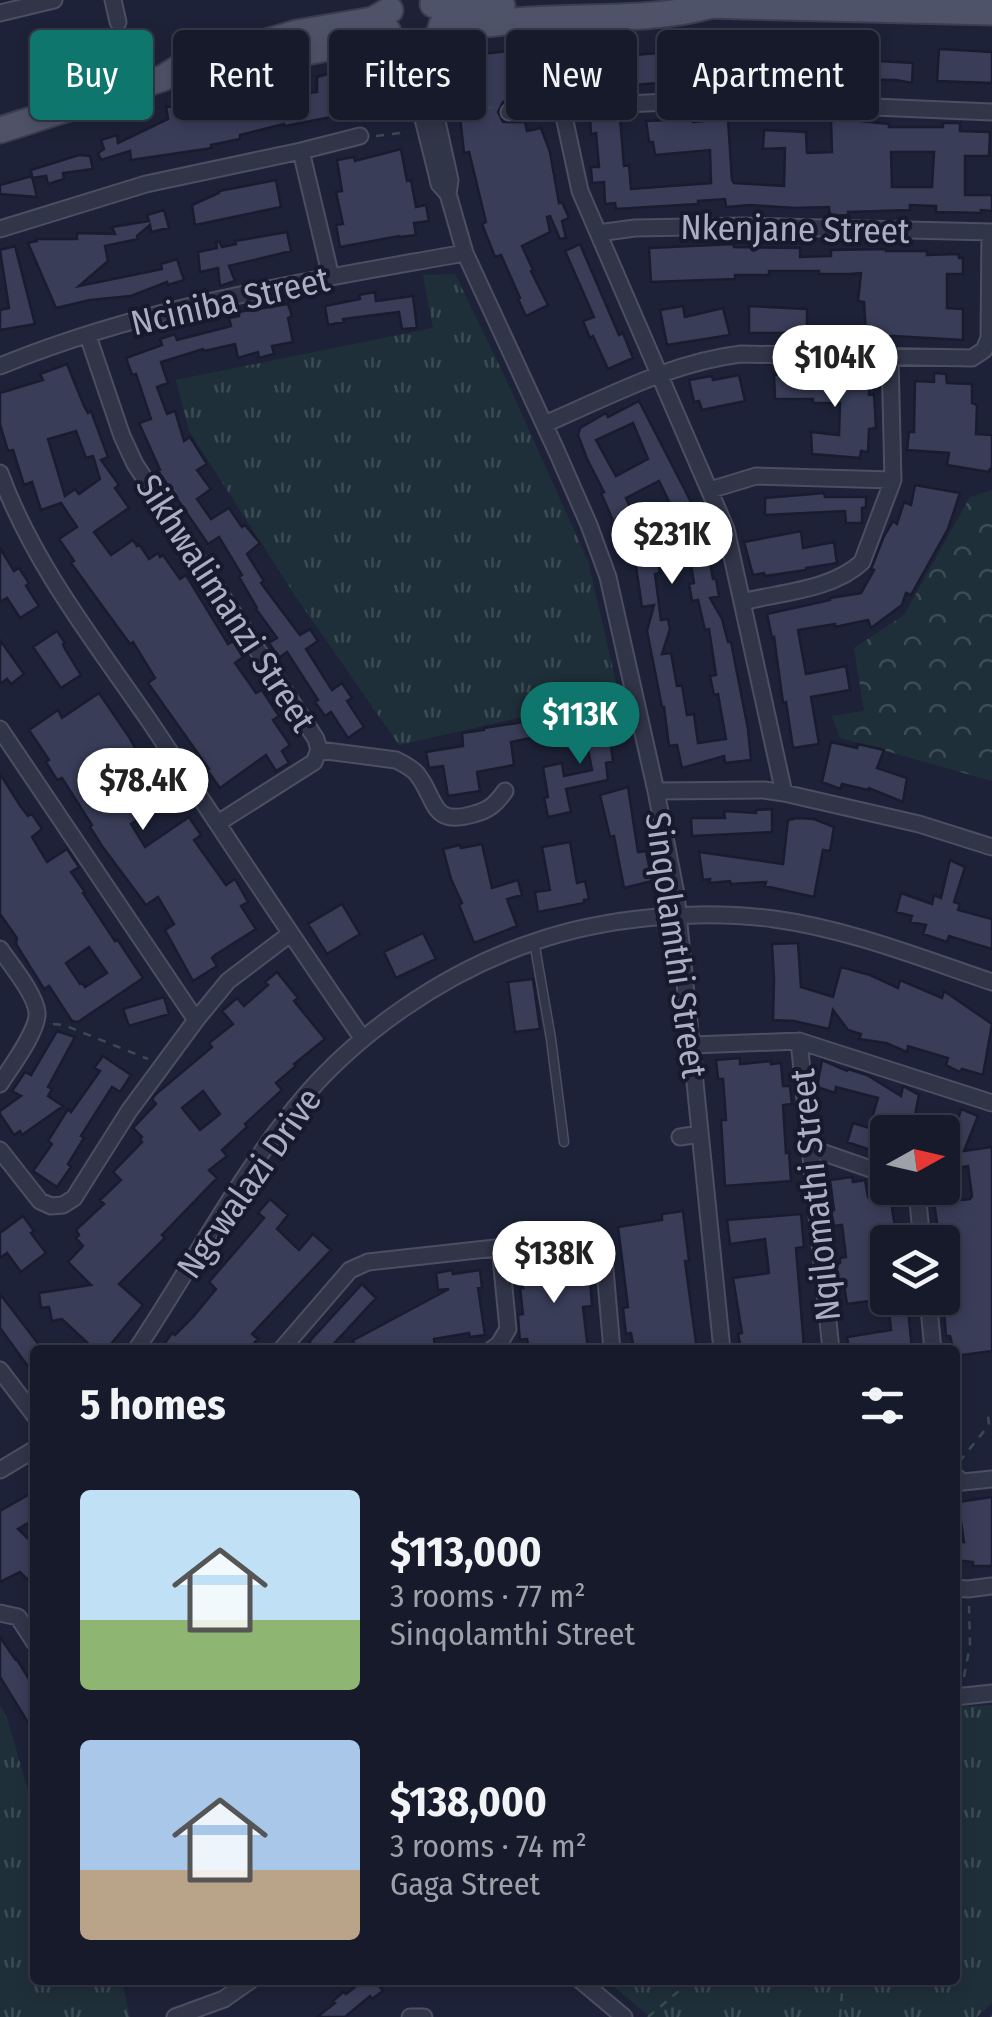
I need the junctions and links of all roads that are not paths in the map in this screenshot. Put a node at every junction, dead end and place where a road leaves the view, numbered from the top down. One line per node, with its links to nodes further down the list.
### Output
1 (54, 0): 8 (street)
2 (113, 0): 10 (street)
3 (627, 0): 4 (main road)
4 (430, 2): 12 (main road)
5 (701, 2): 7 (main road); 13 (main road)
6 (396, 3): 11 (main road); 15 (main road)
7 (947, 6): 9 (main road)
8 (0, 13)
9 (990, 14)
10 (118, 22)
11 (391, 30)
12 (432, 30)
13 (456, 30)
14 (329, 48): 16 (main road)
15 (153, 75)
16 (153, 76)
17 (637, 103): 18 (street)
18 (992, 112)
19 (30, 119): 23 (main road)
20 (423, 120): 26 (street, Sinqolamthi Street)
21 (437, 120): 26 (street, Sinqolamthi Street)
22 (565, 120): 29 (street)
23 (0, 130)
24 (360, 136): 25 (street)
25 (301, 151): 27 (street); 31 (street)
26 (448, 194): 30 (street, Sinqolamthi Street)
27 (0, 228)
28 (991, 232): 29 (street, Nkenjane Street); 33 (street)
29 (598, 233): 35 (street)
30 (465, 253): 31 (street, Nciniba Street); 36 (street, Sinqolamthi Street)
31 (331, 277): 32 (street, Nciniba Street)
32 (88, 336): 34 (street, Nciniba Street); 43 (street, Sikhwalimanzi Street)
33 (890, 356): 35 (street); 38 (street)
34 (0, 366)
35 (661, 374): 36 (street); 39 (street)
36 (545, 424): 45 (street, Sinqolamthi Street)
37 (0, 474): 40 (street)
38 (893, 480): 39 (street); 41 (street)
39 (710, 490): 41 (street)
40 (6, 508): 47 (street)
41 (742, 602): 46 (street)
42 (0, 729): 54 (street)
43 (320, 750): 44 (street); 47 (street, Sikhwalimanzi Street)
44 (505, 791)
45 (656, 791): 46 (street); 49 (street, Sinqolamthi Street)
46 (784, 794): 48 (street)
47 (218, 823): 50 (street)
48 (992, 847)
49 (678, 916): 51 (street, Ngcwalazi Drive); 53 (street, Ngcwalazi Drive); 57 (street, Sinqolamthi Street)
50 (290, 934): 54 (street); 55 (street)
51 (534, 942): 55 (street, Ngcwalazi Drive); 62 (lane)
52 (0, 949): 58 (street)
53 (992, 982)
54 (196, 1020): 64 (street)
55 (364, 1039): 68 (street, Ngcwalazi Drive)
56 (799, 1040): 57 (street); 59 (street); 63 (street, Nqilomathi Street)
57 (692, 1045): 60 (street, Sinqolamthi Street)
58 (0, 1084)
59 (992, 1103)
60 (700, 1134): 61 (street); 72 (street, Sinqolamthi Street)
61 (680, 1137)
62 (564, 1142)
63 (810, 1148): 65 (street); 73 (street, Nqilomathi Street)
64 (0, 1150)
65 (870, 1169)
66 (500, 1247): 69 (street); 70 (street); 71 (street)
67 (930, 1315): 74 (street)
68 (139, 1345)
69 (285, 1345)
70 (498, 1345)
71 (612, 1345)
72 (721, 1345)
73 (830, 1345)
74 (933, 1345)
75 (0, 1370): 76 (street)
76 (30, 1409)
77 (30, 1451): 78 (street)
78 (0, 1470)
79 (992, 1479): 80 (street)
80 (960, 1480)
81 (992, 1586): 82 (street)
82 (961, 1588)
83 (0, 1613): 84 (street)
84 (30, 1636)
85 (992, 1693): 86 (street)
86 (960, 1697)
87 (245, 1985): 90 (street)
88 (586, 1985): 89 (street)
89 (610, 2006): 93 (street); 94 (street)
90 (175, 2017)
91 (410, 2017): 92 (street)
92 (424, 2017)
93 (596, 2017)
94 (624, 2017)

